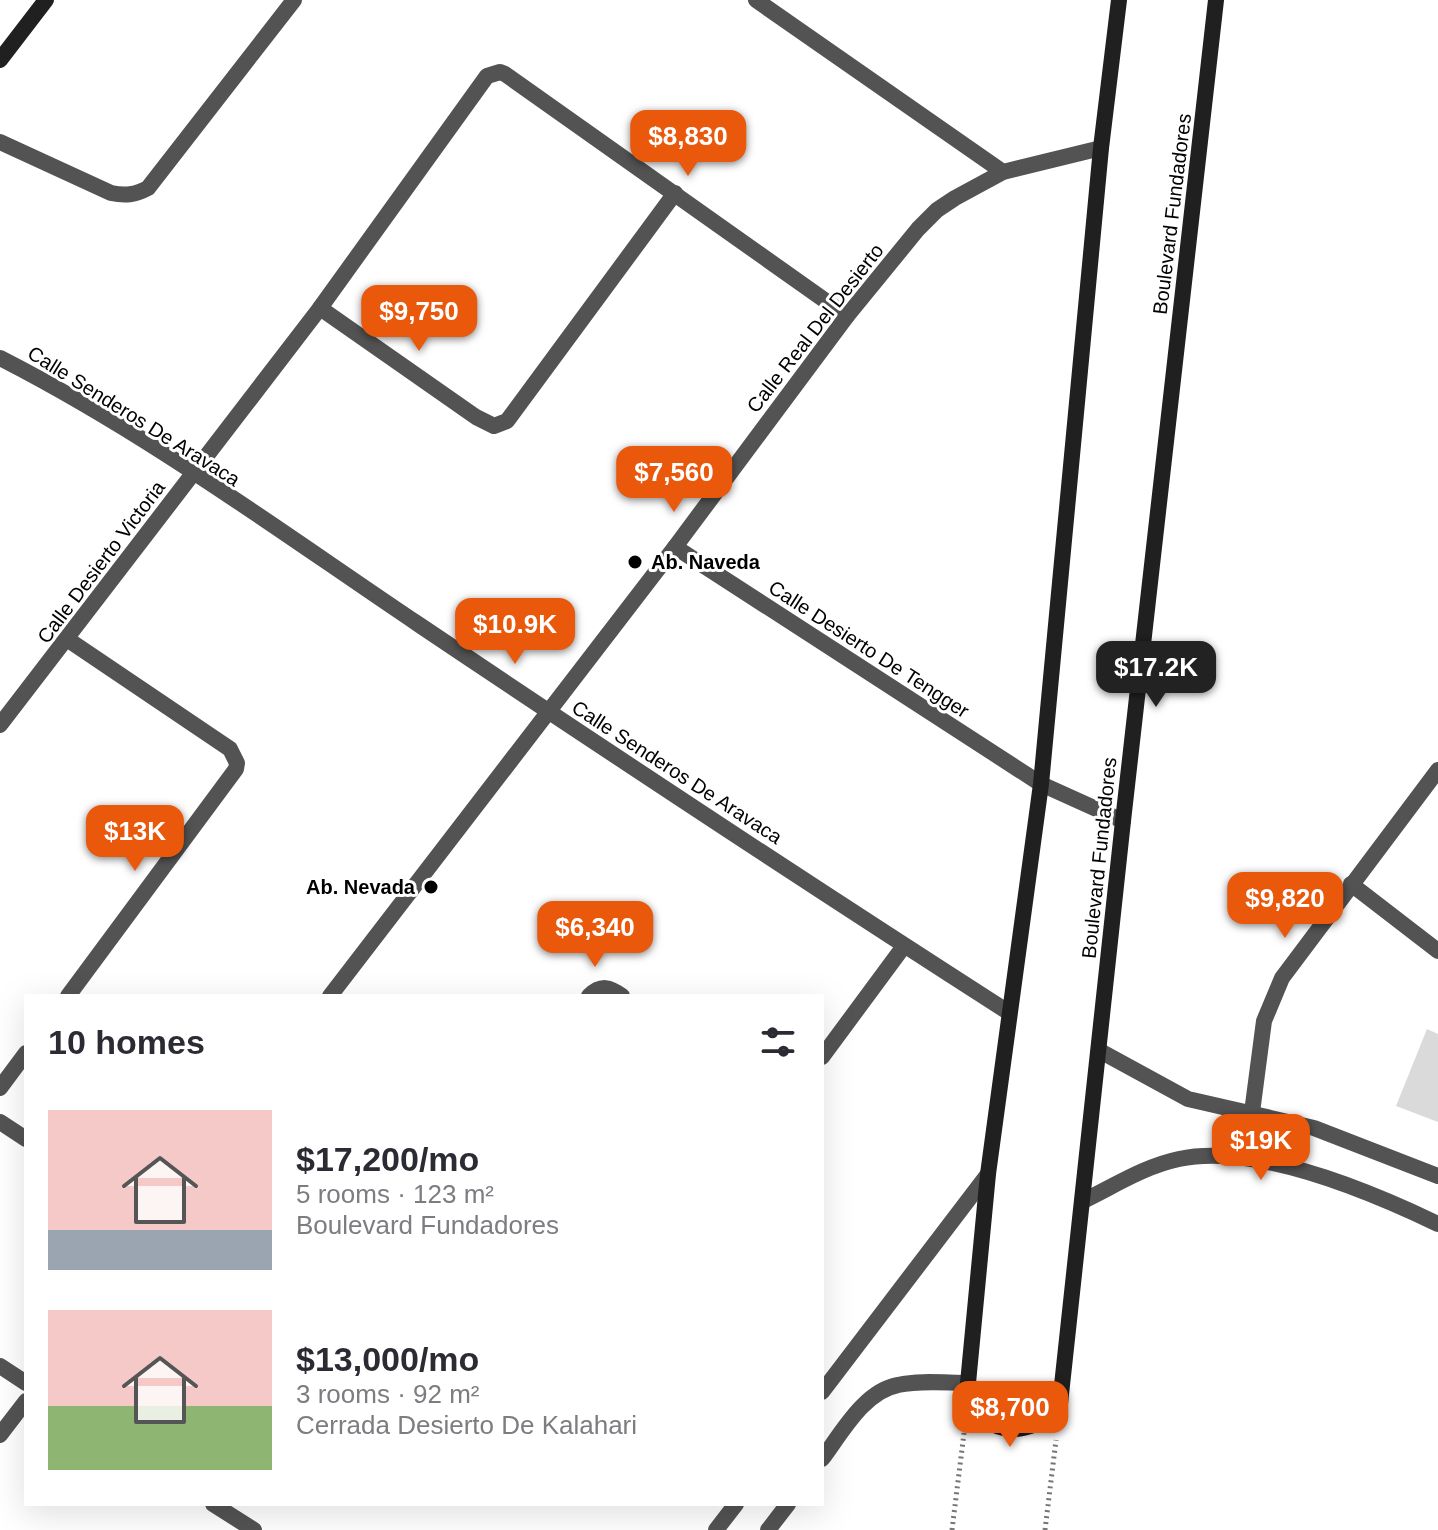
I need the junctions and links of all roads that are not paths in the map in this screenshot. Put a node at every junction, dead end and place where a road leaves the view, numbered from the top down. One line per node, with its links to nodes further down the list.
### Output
1 (46, 0): 6 (street)
2 (294, 0): 7 (street)
3 (756, 0): 9 (street)
4 (1119, 0): 8 (street)
5 (1216, 0): 21 (street, Boulevard Fundadores)
6 (0, 60)
7 (0, 142)
8 (1101, 148): 9 (street, Calle Real Del Desierto); 20 (street)
9 (1003, 172): 12 (street, Calle Real Del Desierto)
10 (675, 193): 11 (street); 11 (street, Calle Desierto Victoria); 12 (street, Calle Desierto Victoria)
11 (320, 308): 14 (street, Calle Desierto Victoria)
12 (847, 316): 15 (street, Calle Real Del Desierto)
13 (0, 358): 14 (street, Calle Senderos De Aravaca)
14 (194, 473): 16 (street, Calle Desierto Victoria); 17 (street, Calle Senderos De Aravaca)
15 (675, 547): 17 (street, Calle Real Del Desierto); 20 (street, Calle Desierto De Tengger)
16 (67, 639): 18 (street, Calle Desierto Victoria); 25 (street)
17 (549, 712): 23 (street, Calle Senderos De Aravaca); 26 (street, Calle Real Del Desierto)
18 (0, 725)
19 (1438, 770): 22 (street)
20 (1041, 784): 21 (street, Calle Desierto De Tengger); 29 (street)
21 (1123, 821): 30 (street, Boulevard Fundadores)
22 (1351, 884): 24 (street); 34 (street)
23 (904, 946): 29 (street, Calle Senderos De Aravaca); 31 (street)
24 (1438, 951)
25 (69, 994)
26 (332, 994)
27 (592, 994): 28 (street)
28 (619, 994)
29 (1008, 1012): 38 (street)
30 (1100, 1051): 34 (street); 40 (street, Boulevard Fundadores)
31 (824, 1054)
32 (24, 1056): 33 (street)
33 (0, 1088)
34 (1251, 1116): 37 (street); 39 (street)
35 (0, 1122): 36 (street)
36 (24, 1138)
37 (1246, 1158): 40 (street); 41 (street)
38 (988, 1174): 44 (street); 45 (street)
39 (1438, 1176)
40 (1083, 1201): 44 (street, Boulevard Fundadores)
41 (1438, 1224)
42 (0, 1366): 43 (street)
43 (24, 1382)
44 (968, 1383): 48 (street)
45 (824, 1389)
46 (24, 1404): 47 (street)
47 (0, 1435)
48 (824, 1456)
49 (216, 1506): 52 (street)
50 (734, 1506): 53 (street)
51 (786, 1506): 54 (street)
52 (254, 1530)
53 (716, 1530)
54 (768, 1530)

